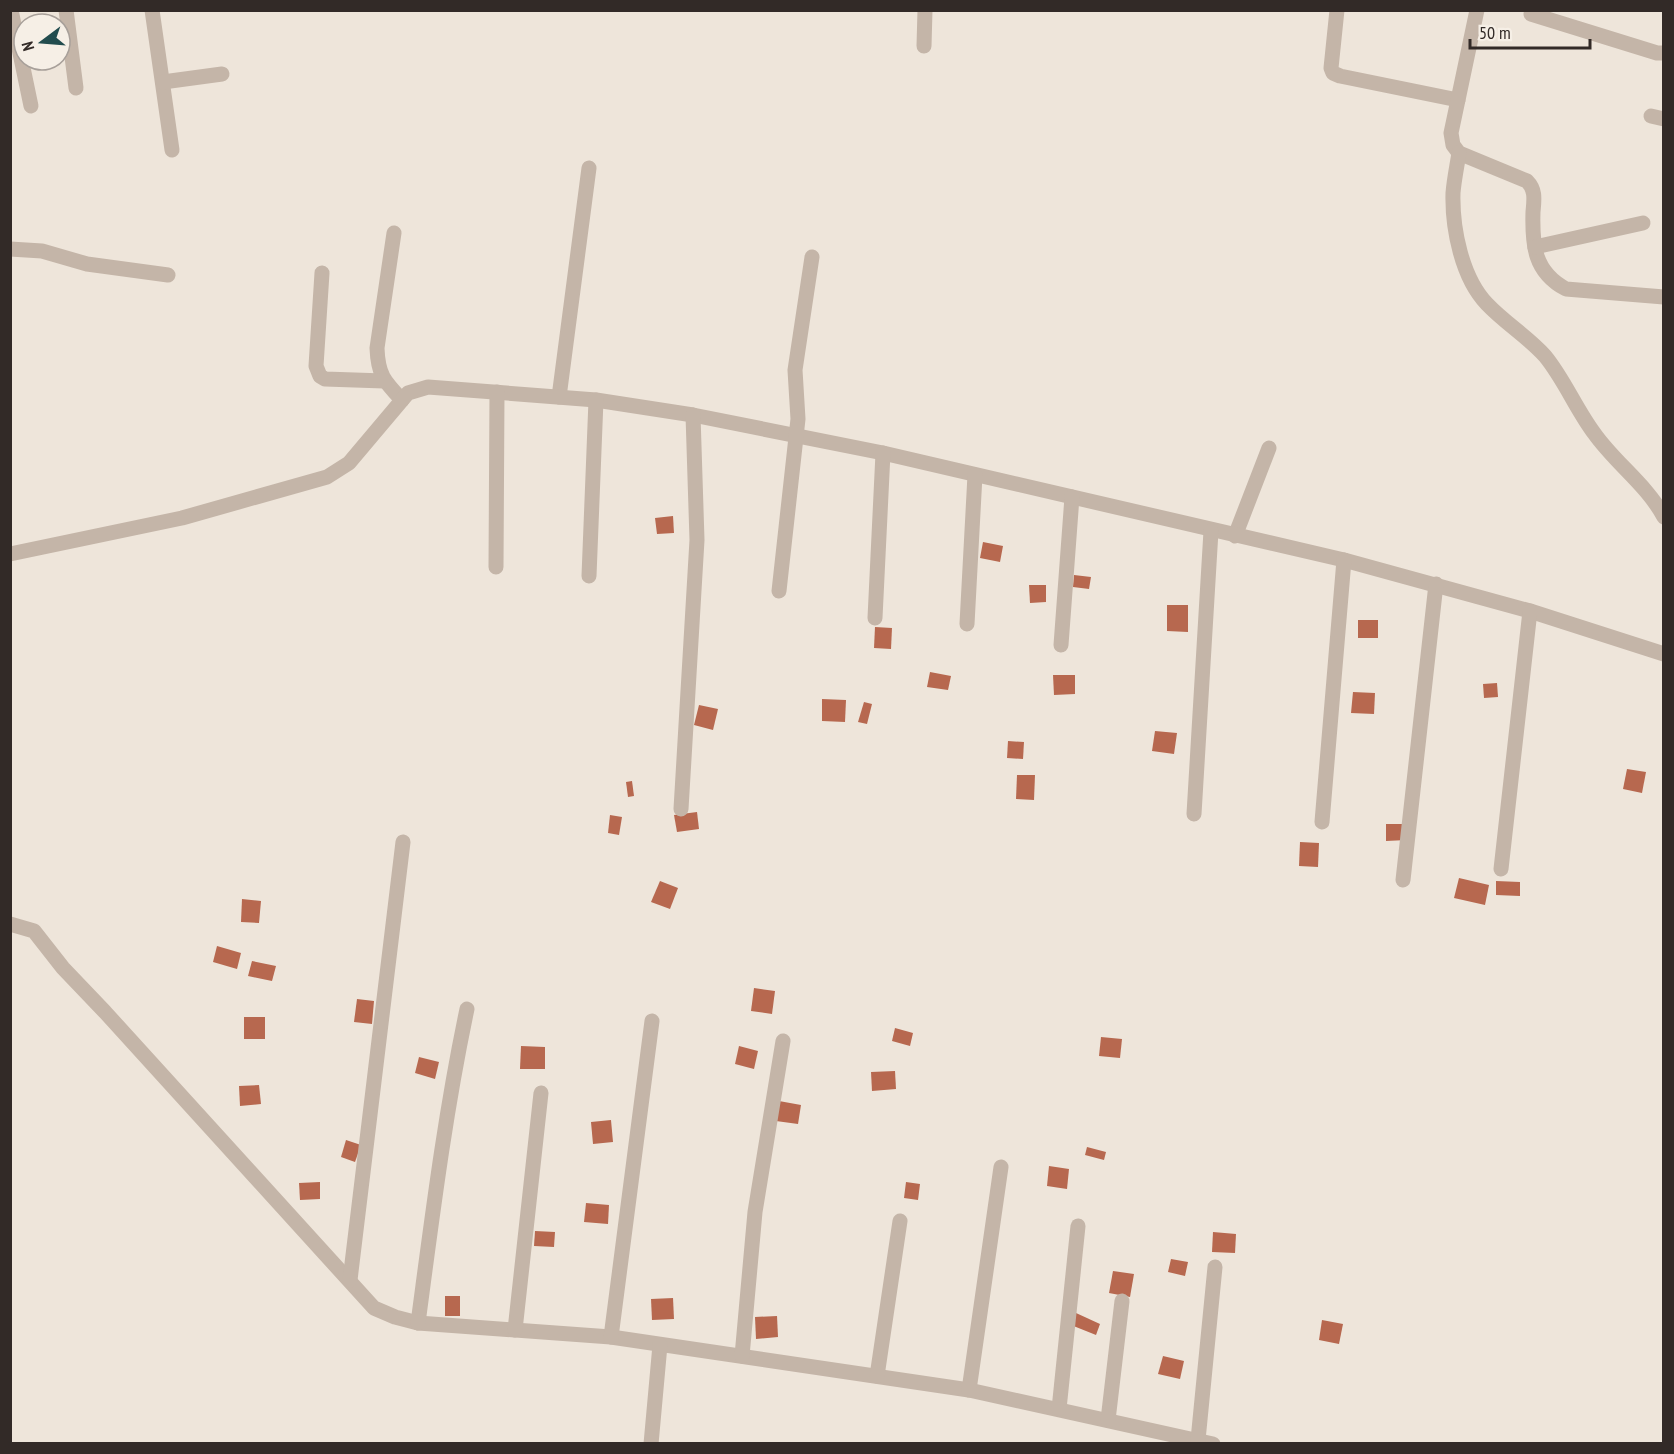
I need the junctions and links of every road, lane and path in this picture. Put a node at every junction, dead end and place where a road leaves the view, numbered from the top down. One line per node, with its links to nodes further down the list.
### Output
1 (11, 10): 14 (street)
2 (66, 10): 12 (street)
3 (925, 10): 8 (street)
4 (1337, 10): 13 (street)
5 (1477, 10): 13 (street)
6 (156, 11): 11 (street)
7 (1531, 14): 9 (street)
8 (924, 46)
9 (1664, 53)
10 (222, 74): 11 (street)
11 (163, 82): 15 (street)
12 (76, 88)
13 (1458, 100): 16 (street)
14 (31, 106)
15 (172, 150)
16 (1459, 153): 20 (street); 37 (street)
17 (589, 168): 28 (street)
18 (1643, 223): 20 (street)
19 (394, 233): 26 (street)
20 (1535, 247): 25 (street)
21 (10, 249): 24 (street)
22 (812, 256): 32 (street)
23 (322, 273): 26 (street)
24 (168, 275)
25 (1664, 297)
26 (384, 381): 29 (street)
27 (497, 392): 28 (street); 29 (street); 42 (street)
28 (558, 398): 30 (street)
29 (402, 399): 40 (street)
30 (596, 400): 31 (street); 43 (street)
31 (693, 415): 32 (street); 51 (street)
32 (796, 437): 34 (street); 45 (street)
33 (1269, 448): 39 (street)
34 (883, 453): 35 (street); 47 (street)
35 (975, 475): 36 (street); 48 (street)
36 (1072, 497): 38 (street); 49 (street)
37 (1664, 517)
38 (1211, 531): 39 (street); 52 (street)
39 (1235, 536): 41 (street)
40 (10, 554)
41 (1344, 560): 44 (street); 53 (street)
42 (496, 567)
43 (589, 576)
44 (1436, 584): 46 (street); 56 (street)
45 (780, 591)
46 (1530, 611): 50 (street); 55 (street)
47 (875, 618)
48 (967, 624)
49 (1061, 645)
50 (1664, 654)
51 (681, 809)
52 (1194, 814)
53 (1322, 822)
54 (404, 842): 66 (street)
55 (1500, 869)
56 (1403, 879)
57 (10, 924): 66 (street)
58 (467, 1009): 68 (street)
59 (652, 1021): 70 (street)
60 (783, 1041): 72 (street)
61 (541, 1093): 69 (street)
62 (1001, 1167): 74 (street)
63 (900, 1221): 73 (street)
64 (1078, 1226): 75 (street)
65 (1215, 1267): 77 (street)
66 (350, 1280): 68 (street)
67 (1122, 1301): 76 (street)
68 (418, 1323): 69 (street)
69 (515, 1330): 70 (street)
70 (611, 1337): 71 (street)
71 (660, 1344): 72 (street); 78 (street)
72 (742, 1356): 73 (street)
73 (877, 1376): 74 (street)
74 (969, 1390): 75 (street)
75 (1059, 1409): 76 (street)
76 (1108, 1420): 77 (street)
77 (1206, 1442)
78 (651, 1443)

